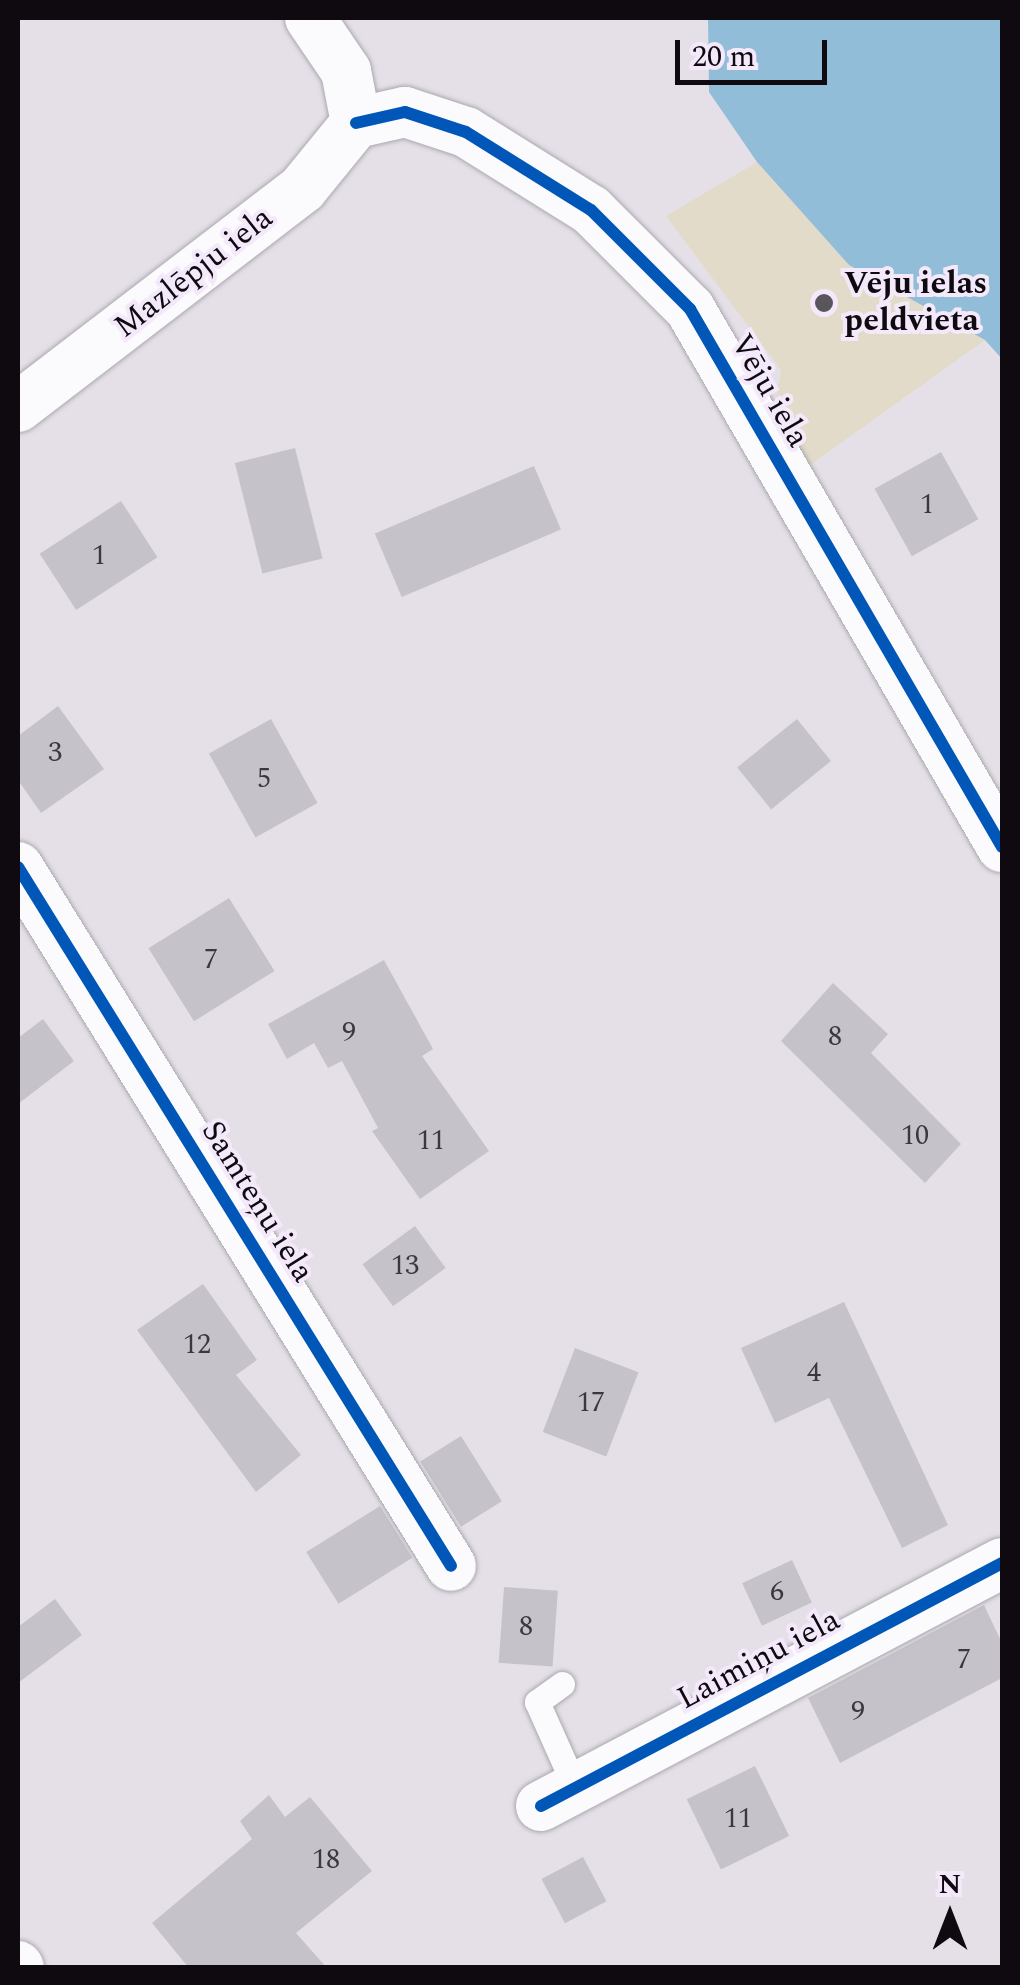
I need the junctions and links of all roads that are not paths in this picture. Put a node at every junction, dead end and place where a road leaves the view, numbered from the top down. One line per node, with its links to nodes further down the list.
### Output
1 (310, 18): 2 (street)
2 (356, 123): 3 (street, Mazlēpju iela); 4 (street, Vēju iela)
3 (18, 407)
4 (1002, 847)
5 (18, 866): 7 (street, Samteņu iela)
6 (1002, 1563): 9 (street, Laimiņu iela)
7 (450, 1566)
8 (562, 1684): 9 (lane)
9 (558, 1796)

